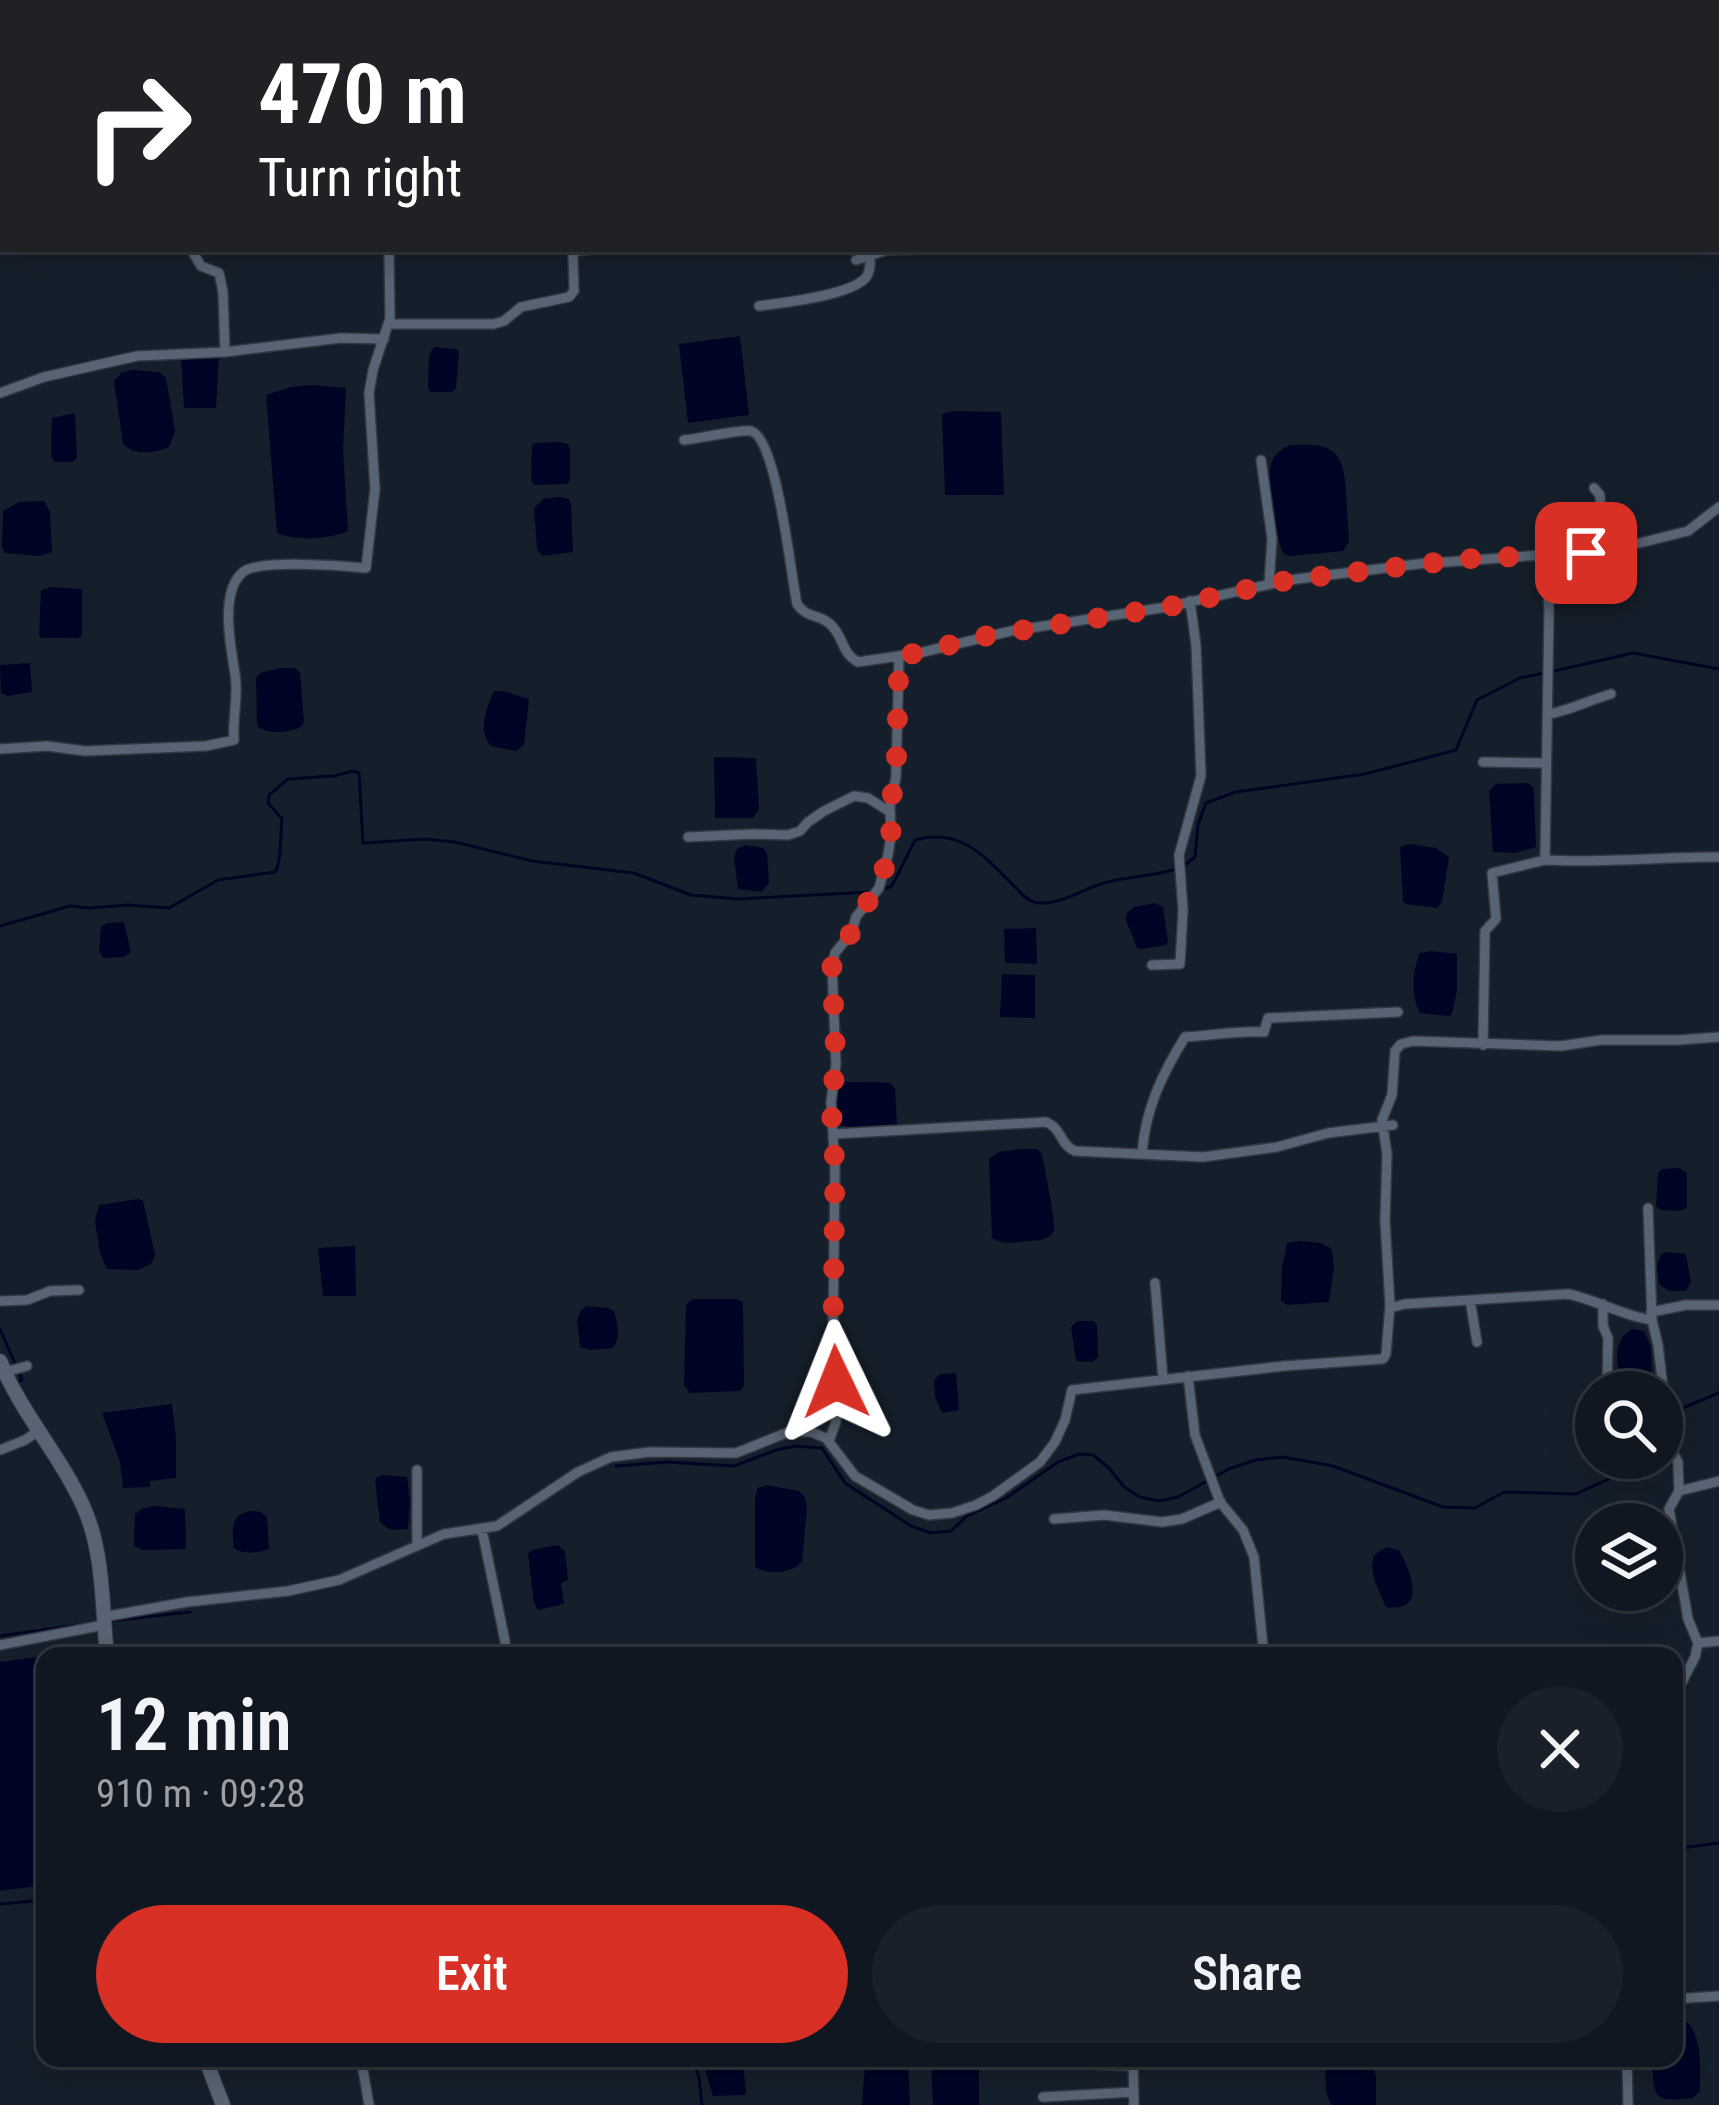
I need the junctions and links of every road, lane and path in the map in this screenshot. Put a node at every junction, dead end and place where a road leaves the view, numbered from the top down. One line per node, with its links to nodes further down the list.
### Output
1 (193, 252): 10 (street)
2 (387, 252): 8 (street)
3 (576, 252): 8 (street)
4 (881, 252): 5 (street)
5 (870, 256): 6 (street); 7 (street)
6 (856, 260)
7 (759, 307)
8 (388, 324): 9 (street)
9 (383, 339): 10 (street); 23 (street)
10 (225, 352): 11 (street)
11 (0, 393)
12 (684, 440): 20 (street)
13 (1262, 460): 18 (street)
14 (1594, 488): 16 (street)
15 (1719, 507): 16 (street)
16 (1602, 551): 17 (street)
17 (1545, 554): 18 (street); 22 (street)
18 (1269, 584): 19 (street)
19 (1190, 601): 20 (street); 30 (street)
20 (899, 657): 26 (street)
21 (1611, 694): 22 (street)
22 (1548, 714): 25 (street)
23 (0, 749)
24 (1483, 762): 25 (street)
25 (1546, 764): 29 (street)
26 (890, 812): 27 (street); 35 (street)
27 (688, 837)
28 (1719, 857): 29 (street)
29 (1545, 860): 33 (street)
30 (1152, 965)
31 (1398, 1012): 36 (street)
32 (1719, 1037): 33 (street)
33 (1483, 1045): 34 (street)
34 (1388, 1126): 36 (street); 44 (street)
35 (834, 1134): 36 (street); 52 (street)
36 (1142, 1154)
37 (1648, 1208): 45 (street)
38 (1155, 1283): 50 (street)
39 (79, 1290): 41 (street)
40 (1470, 1300): 42 (street); 44 (street); 46 (street)
41 (0, 1301)
42 (1604, 1304): 45 (street); 48 (street)
43 (1719, 1305): 45 (street)
44 (1390, 1308): 49 (street)
45 (1652, 1316): 56 (street)
46 (1477, 1342)
47 (12, 1369): 51 (main road)
48 (1607, 1371)
49 (1188, 1376): 50 (street); 57 (street)
50 (1163, 1379): 52 (street)
51 (40, 1430): 53 (street); 61 (main road)
52 (829, 1441): 59 (street)
53 (0, 1450)
54 (417, 1470): 60 (street)
55 (1719, 1480): 56 (street)
56 (1679, 1491): 63 (street)
57 (1220, 1502): 58 (street); 67 (street)
58 (1054, 1519)
59 (482, 1530): 60 (street); 66 (street)
60 (417, 1546): 61 (street)
61 (104, 1621): 64 (street); 65 (main road)
62 (1719, 1641): 63 (street)
63 (1698, 1643): 68 (street)
64 (0, 1645)
65 (106, 1647)
66 (504, 1647)
67 (1263, 1647)
68 (1683, 1679)
69 (1719, 1996): 70 (street)
70 (1683, 1998)
71 (208, 2067): 77 (main road)
72 (363, 2067): 78 (street)
73 (1133, 2067): 75 (street)
74 (1627, 2067): 80 (street)
75 (1134, 2092): 76 (street); 79 (street)
76 (1043, 2097)
77 (223, 2105)
78 (369, 2105)
79 (1134, 2105)
80 (1628, 2105)

